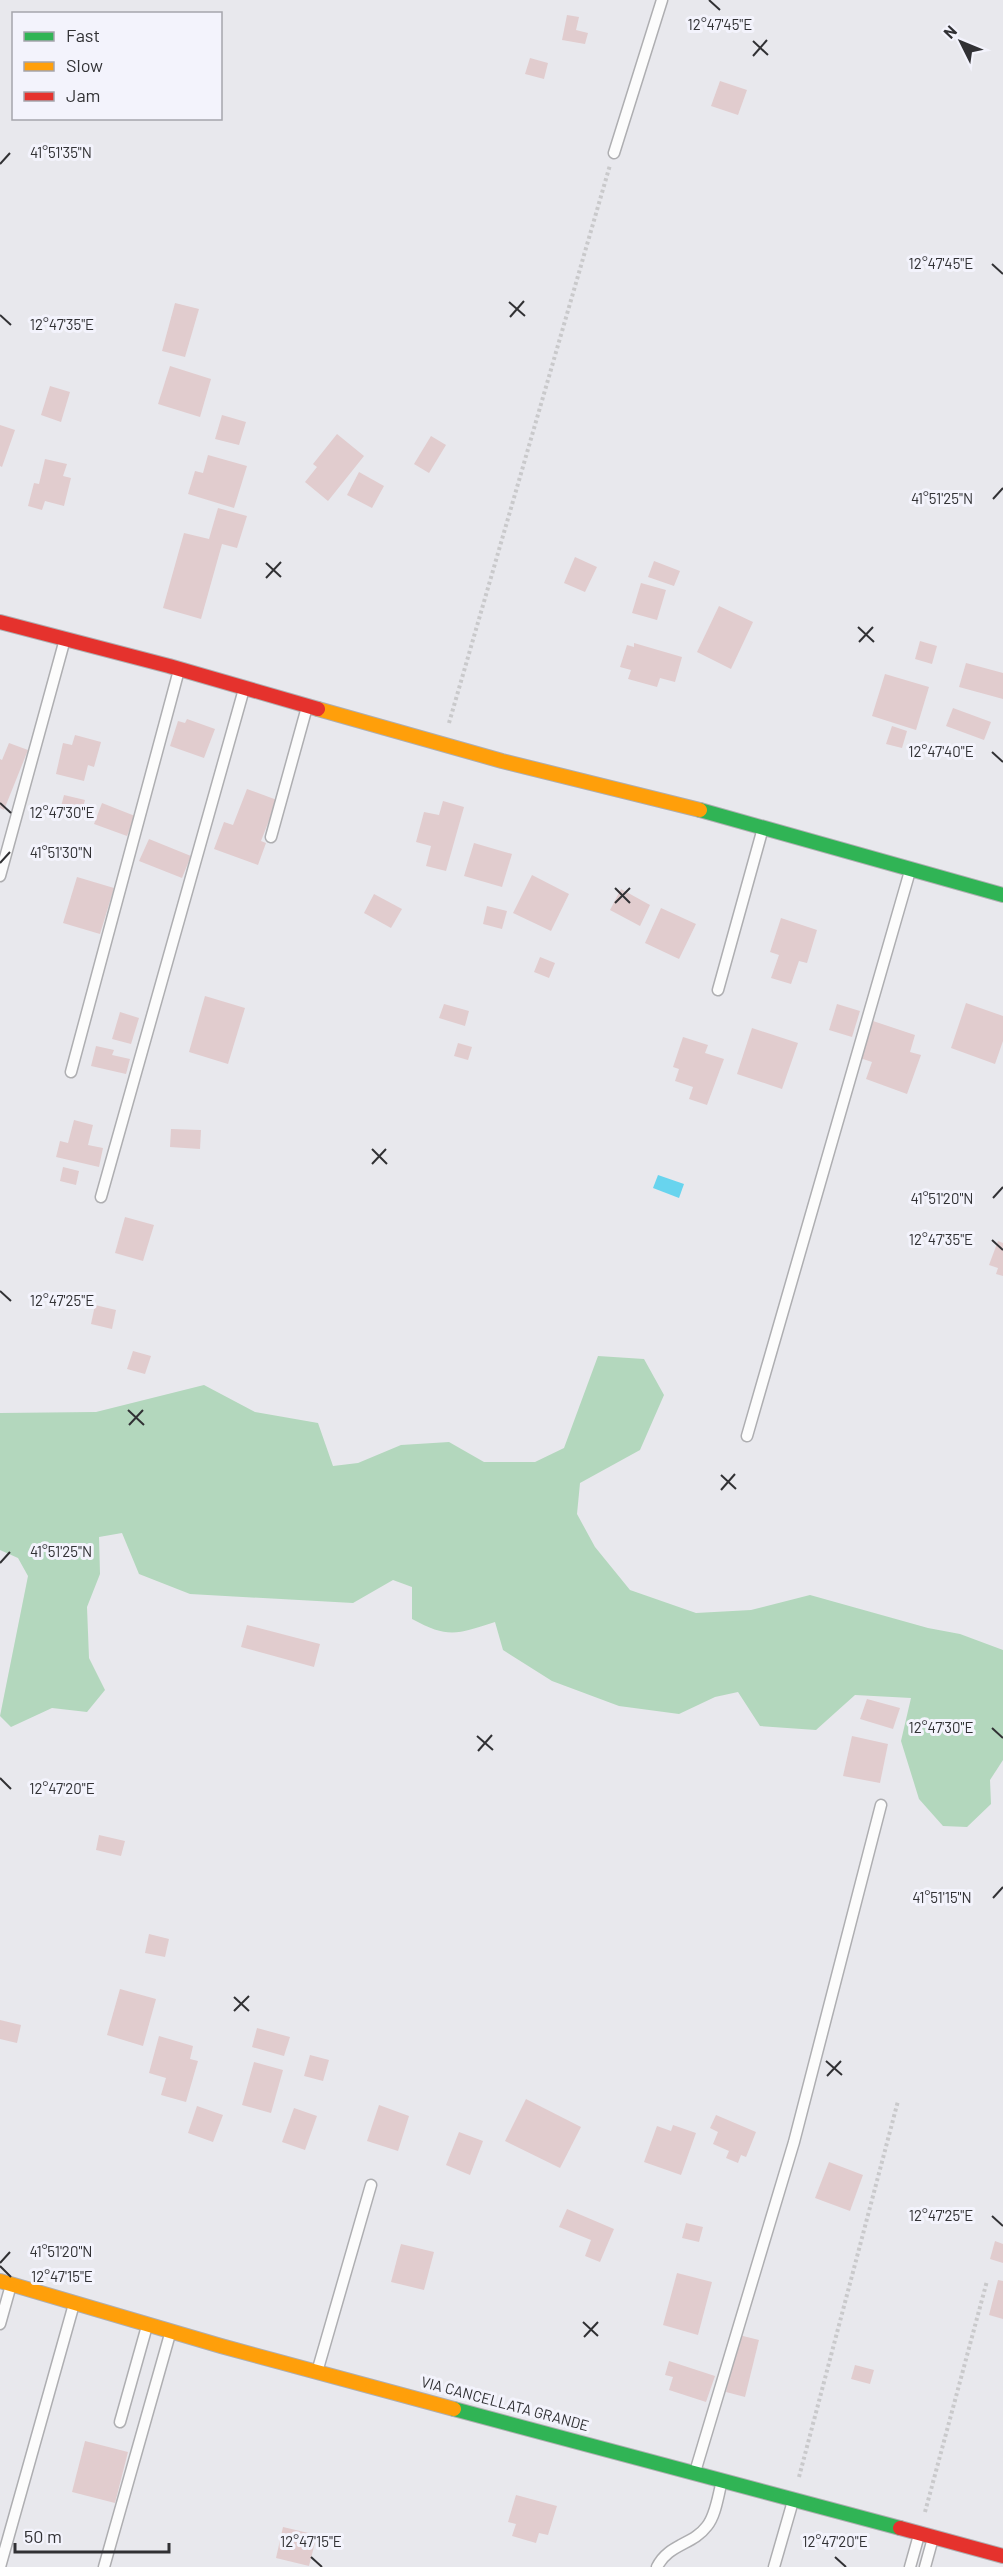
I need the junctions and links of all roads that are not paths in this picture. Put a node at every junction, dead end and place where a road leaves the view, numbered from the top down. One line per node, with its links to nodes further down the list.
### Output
1 (662, 0): 2 (lane)
2 (614, 153)
3 (0, 622): 4 (street)
4 (65, 639): 5 (street); 11 (lane)
5 (179, 670): 6 (street); 14 (lane)
6 (244, 689): 7 (street); 15 (lane)
7 (308, 706): 8 (street); 9 (lane)
8 (763, 828): 10 (street); 13 (lane)
9 (271, 837)
10 (910, 869): 12 (street); 16 (lane)
11 (0, 876)
12 (1003, 895)
13 (718, 990)
14 (71, 1072)
15 (101, 1197)
16 (747, 1436)
17 (881, 1805): 26 (lane)
18 (371, 2185): 24 (lane)
19 (5, 2283): 20 (street, VIA CANCELLATA GRANDE); 21 (lane)
20 (74, 2303): 22 (street, VIA CANCELLATA GRANDE); 32 (lane)
21 (0, 2324)
22 (147, 2325): 23 (street, VIA CANCELLATA GRANDE); 25 (lane)
23 (171, 2332): 24 (street, VIA CANCELLATA GRANDE); 33 (lane)
24 (317, 2372): 26 (street, VIA CANCELLATA GRANDE)
25 (120, 2422)
26 (695, 2473): 27 (street, VIA CANCELLATA GRANDE)
27 (722, 2480): 28 (street, VIA CANCELLATA GRANDE); 34 (lane)
28 (793, 2499): 29 (street, VIA CANCELLATA GRANDE); 35 (lane)
29 (920, 2534): 30 (street, VIA CANCELLATA GRANDE); 36 (lane)
30 (933, 2538): 31 (street, VIA CANCELLATA GRANDE); 37 (lane)
31 (1003, 2556)
32 (0, 2567)
33 (104, 2567)
34 (657, 2567)
35 (774, 2567)
36 (910, 2567)
37 (925, 2567)

